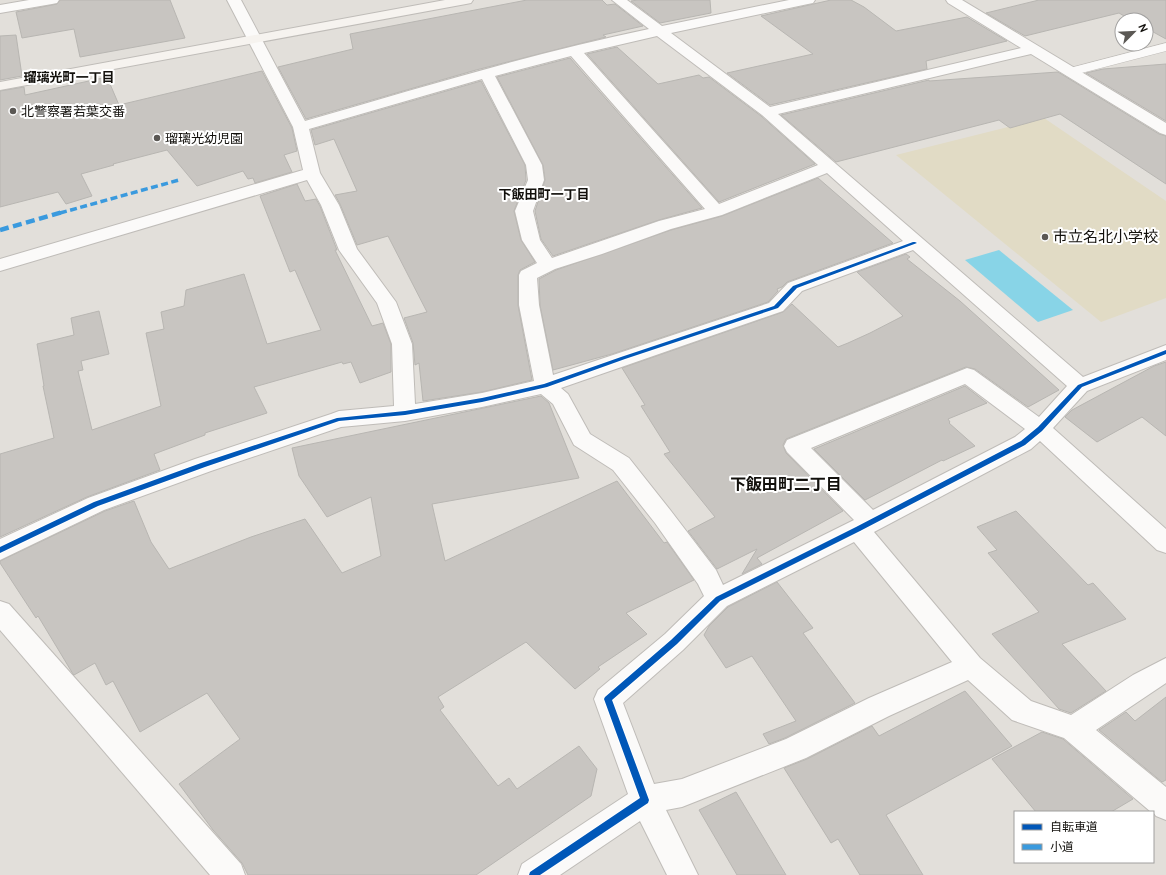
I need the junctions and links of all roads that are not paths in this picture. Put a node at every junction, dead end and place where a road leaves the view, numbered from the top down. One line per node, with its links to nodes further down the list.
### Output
1 (52, 0): 7 (street)
2 (234, 0): 9 (street)
3 (466, 0): 9 (street)
4 (619, 0): 8 (street)
5 (808, 0): 8 (street)
6 (953, 0): 11 (street)
7 (0, 9)
8 (659, 30): 12 (street); 16 (street)
9 (254, 39): 15 (street); 17 (street)
10 (1166, 47): 13 (lane)
11 (1034, 49): 13 (street); 16 (street)
12 (574, 50): 14 (street); 21 (street)
13 (1070, 72): 18 (street)
14 (487, 74): 17 (street); 23 (street)
15 (0, 86)
16 (767, 112): 19 (street)
17 (301, 127): 20 (street)
18 (1166, 130)
19 (829, 167): 21 (street); 22 (street)
20 (312, 172): 24 (street); 28 (street)
21 (716, 211): 23 (street)
22 (915, 243): 26 (street); 27 (street)
23 (548, 265): 26 (street)
24 (0, 266)
25 (1166, 352): 27 (street)
26 (545, 386): 28 (street); 33 (street)
27 (1080, 386): 29 (street)
28 (405, 413): 32 (street)
29 (1040, 429): 30 (street); 30 (street); 31 (street)
30 (864, 526): 33 (street); 35 (street)
31 (1166, 543)
32 (0, 550)
33 (718, 599): 38 (street)
34 (0, 612): 40 (street)
35 (971, 666): 37 (street); 38 (street)
36 (1166, 670): 37 (street)
37 (1073, 728): 39 (street)
38 (645, 800): 41 (street); 42 (street)
39 (1166, 806)
40 (230, 875)
41 (533, 875)
42 (683, 875)

